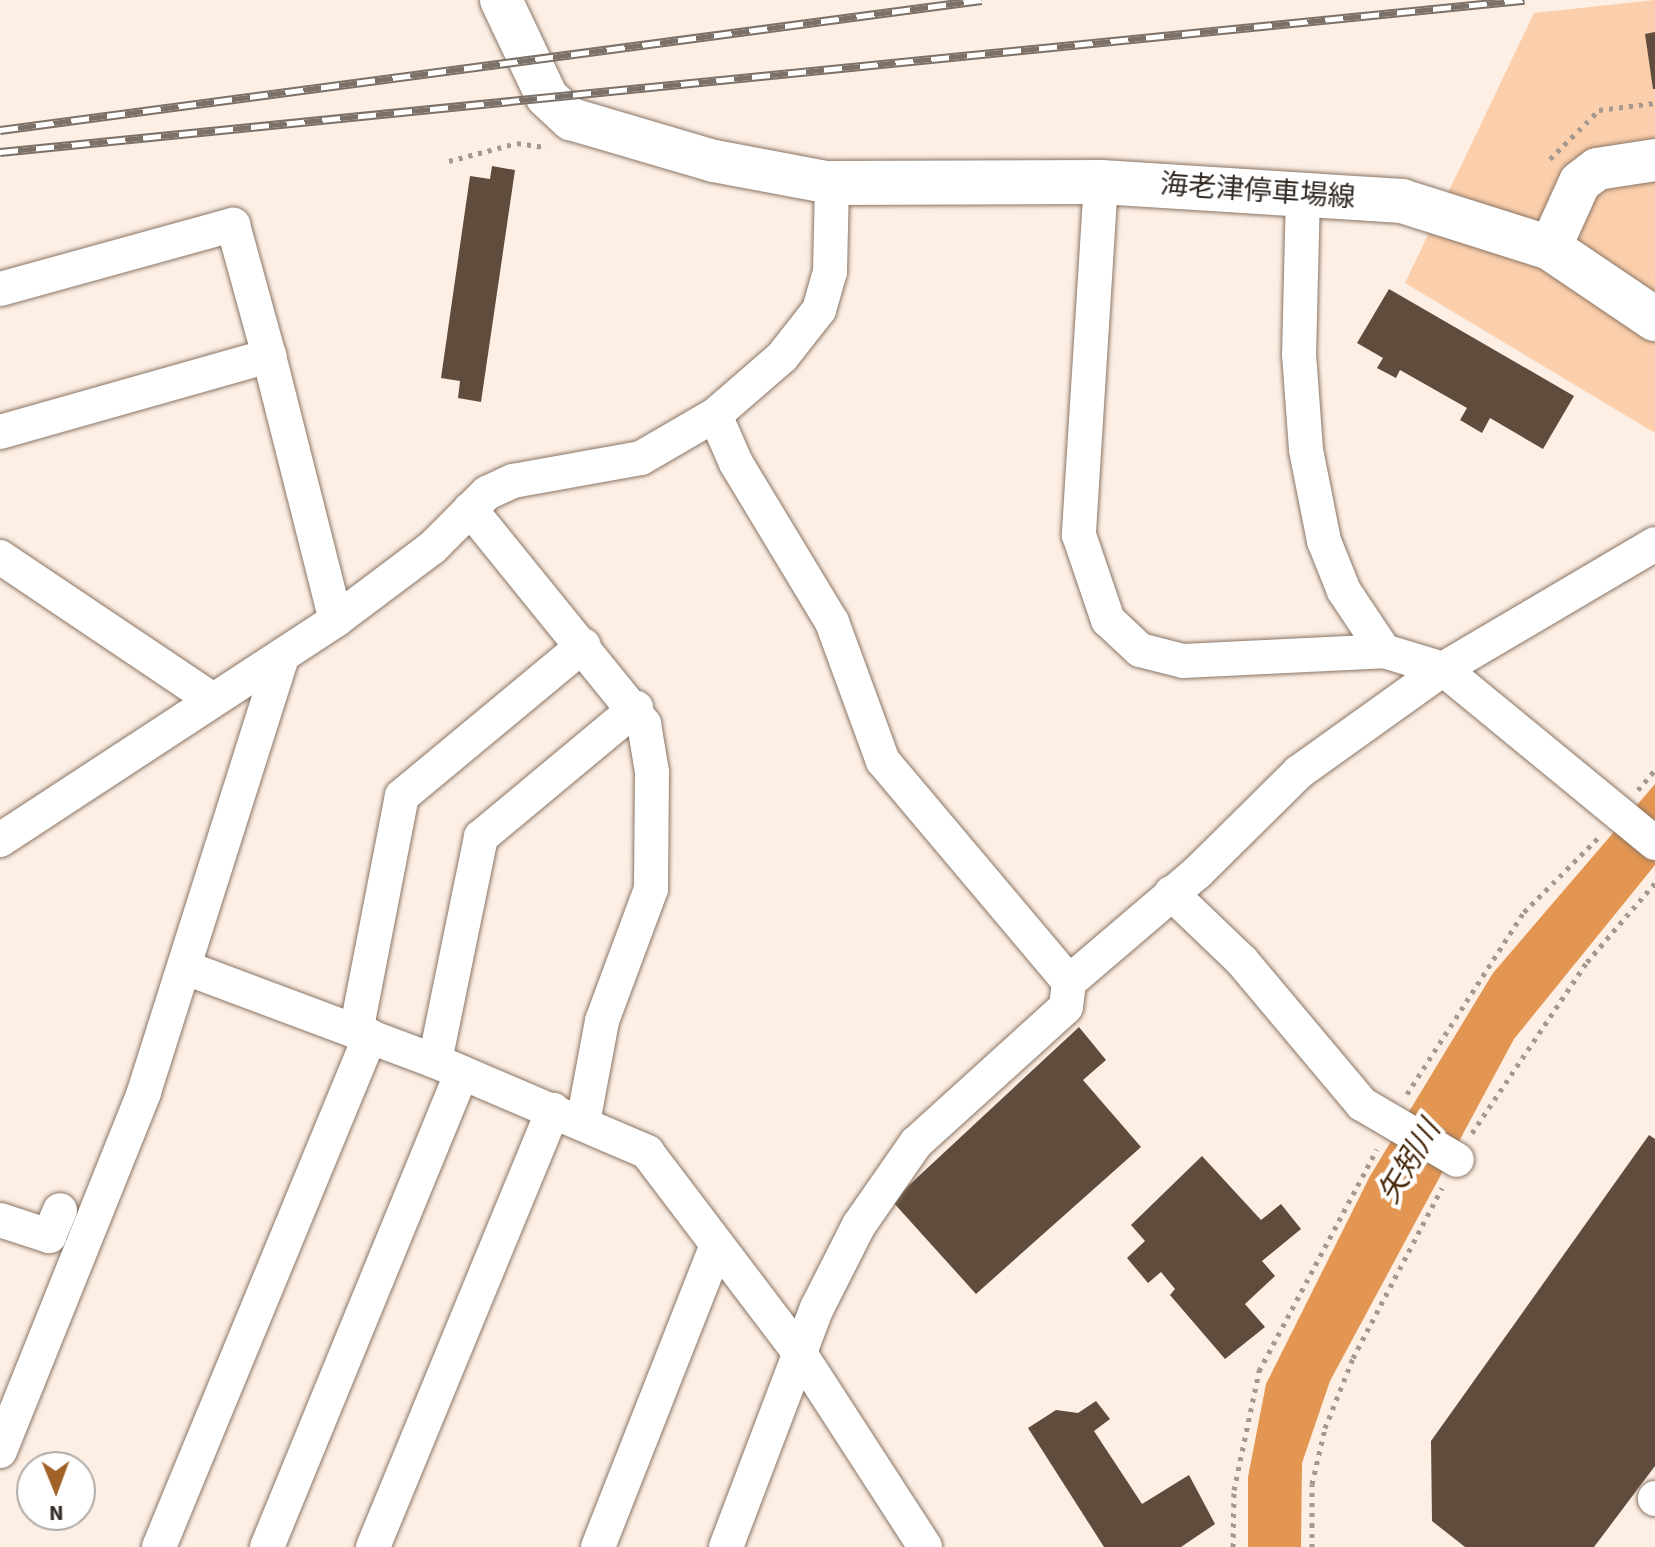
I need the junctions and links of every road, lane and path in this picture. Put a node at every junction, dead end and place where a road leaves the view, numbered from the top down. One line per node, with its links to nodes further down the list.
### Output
1 (501, 0): 8 (street)
2 (1655, 103): 6 (path)
3 (564, 150): 5 (path)
4 (1655, 160): 10 (street)
5 (449, 161)
6 (1544, 172)
7 (1101, 182): 8 (main road, 海老津停車場線); 9 (main road, 海老津停車場線); 21 (street)
8 (832, 183): 14 (street)
9 (1303, 193): 10 (main road, 海老津停車場線); 21 (street)
10 (1550, 248): 12 (main road, 海老津停車場線)
11 (0, 289): 13 (street)
12 (1655, 319)
13 (269, 356): 15 (street); 19 (street)
14 (715, 415): 16 (street); 31 (street)
15 (0, 432)
16 (470, 509): 19 (street); 20 (street)
17 (1655, 544): 23 (street)
18 (0, 557): 24 (street)
19 (336, 620): 22 (street)
20 (584, 645): 25 (street); 32 (street)
21 (1384, 651): 23 (street)
22 (282, 656): 24 (street); 30 (street)
23 (1443, 669): 27 (street); 29 (street)
24 (211, 699): 26 (street)
25 (636, 708): 33 (street); 34 (street)
26 (8, 821)
27 (1655, 843)
28 (1655, 883): 35 (path)
29 (1171, 893): 31 (street); 35 (street)
30 (186, 968): 32 (street); 40 (street)
31 (1069, 982): 39 (street)
32 (363, 1034): 33 (street); 41 (street)
33 (449, 1067): 34 (street); 42 (street)
34 (568, 1116): 38 (street); 43 (street)
35 (1457, 1160): 47 (path)
36 (60, 1210): 37 (street)
37 (0, 1220)
38 (716, 1248): 39 (street); 44 (street)
39 (799, 1352): 45 (street); 46 (street)
40 (0, 1451)
41 (159, 1547)
42 (267, 1547)
43 (373, 1547)
44 (598, 1547)
45 (726, 1547)
46 (925, 1547)
47 (1312, 1547)

